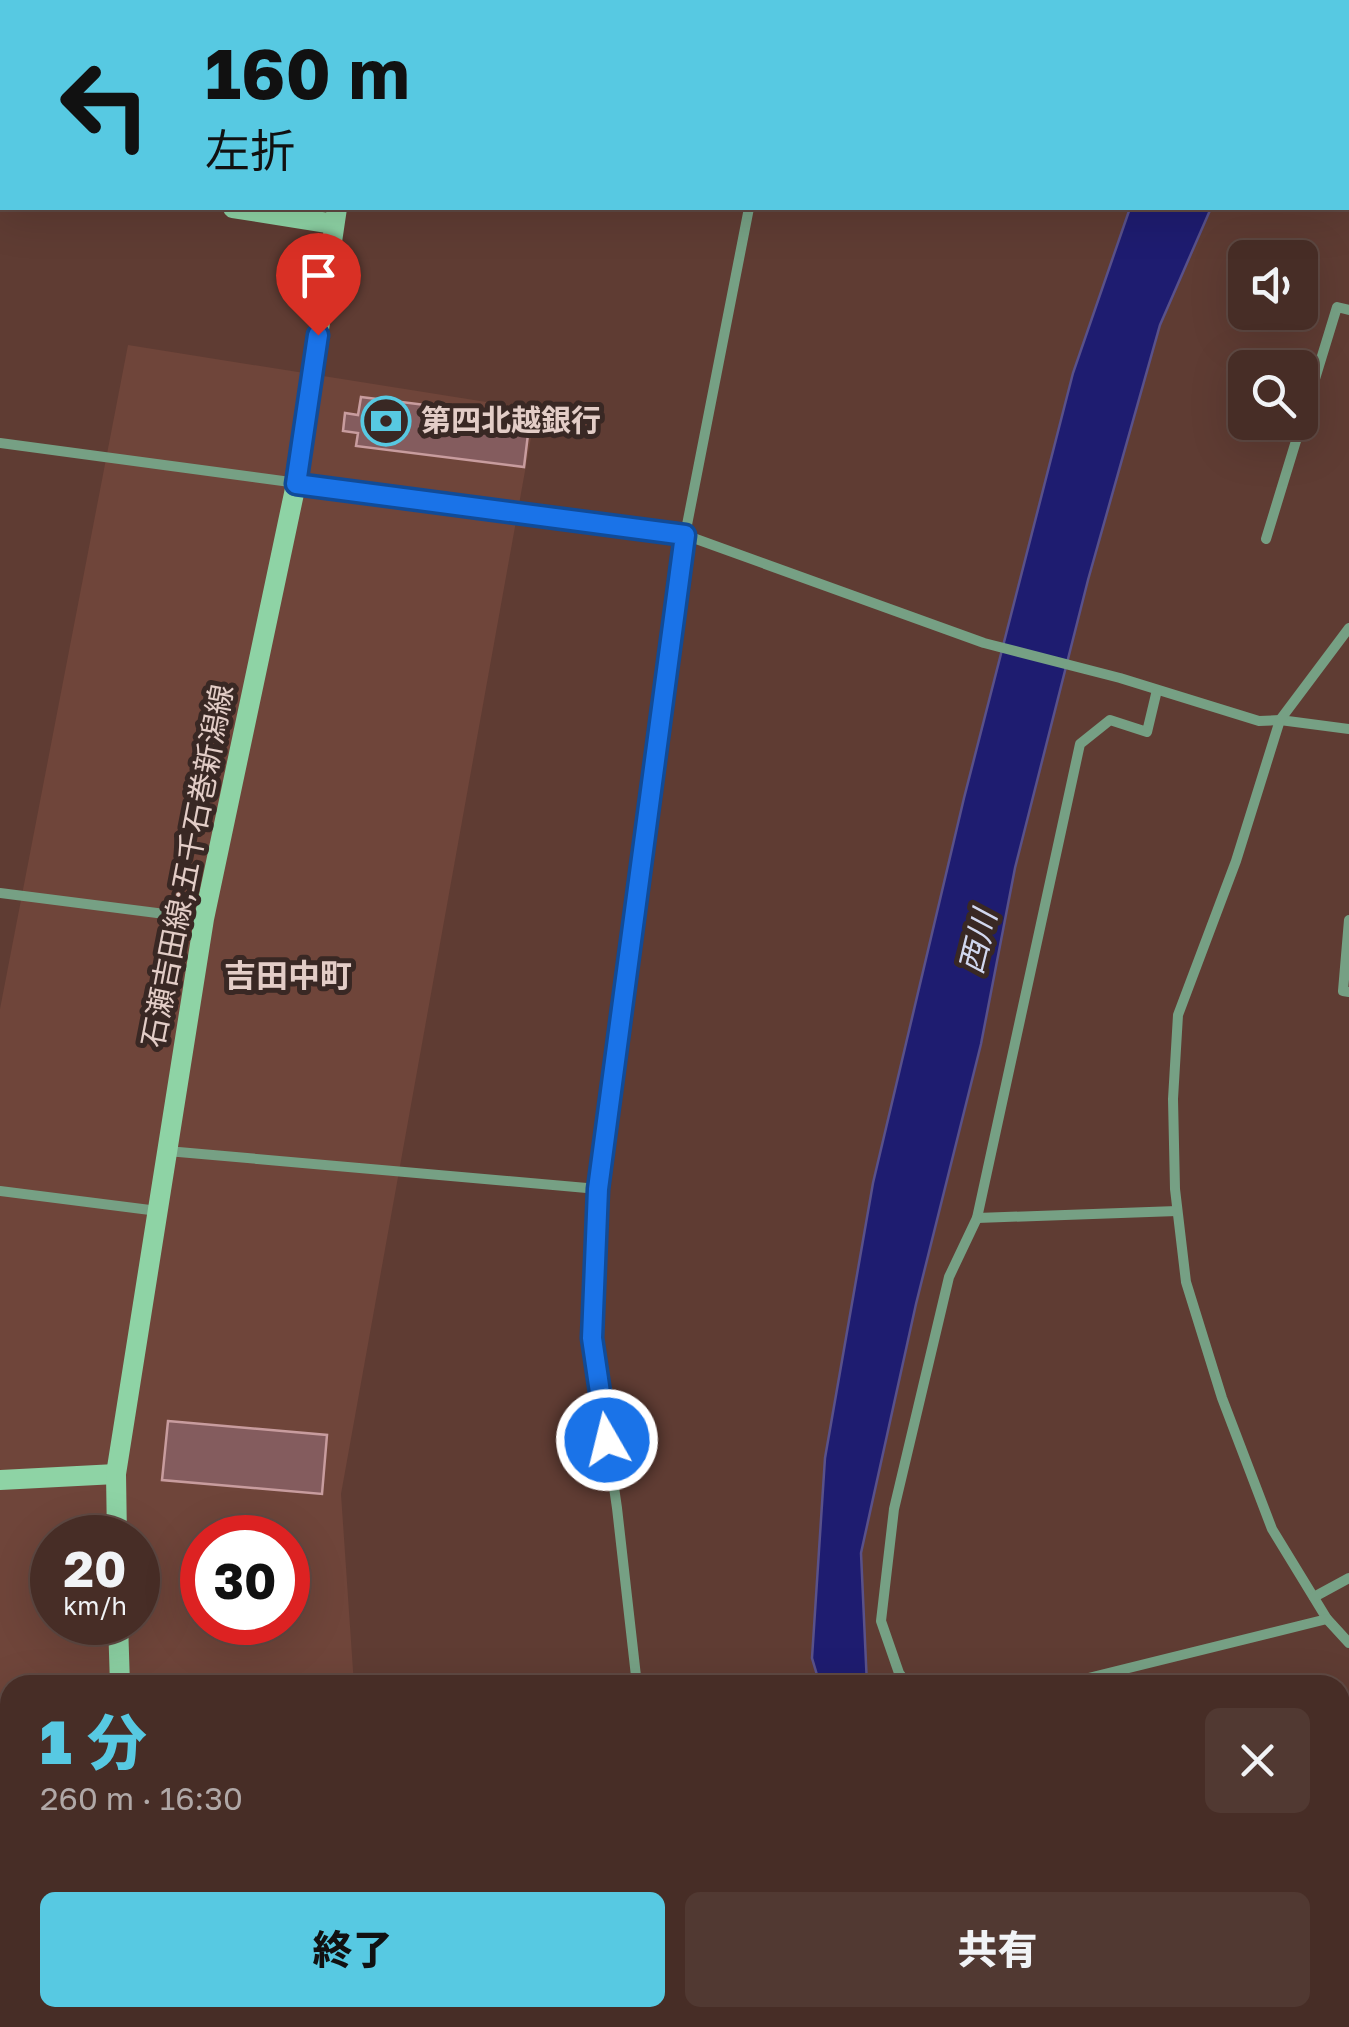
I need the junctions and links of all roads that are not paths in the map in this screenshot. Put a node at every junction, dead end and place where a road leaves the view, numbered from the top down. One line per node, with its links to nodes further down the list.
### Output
1 (259, 210): 3 (main road)
2 (749, 210): 7 (street)
3 (336, 216): 6 (main road, 石瀬吉田線;五千石巻新潟線)
4 (1349, 310): 8 (street)
5 (0, 442): 6 (street)
6 (296, 484): 7 (street); 14 (main road, 石瀬吉田線;五千石巻新潟線)
7 (685, 535): 10 (street); 18 (street)
8 (1266, 539)
9 (1349, 628): 11 (street)
10 (1157, 690): 11 (street); 22 (street)
11 (1280, 720): 12 (street); 21 (street)
12 (1349, 729)
13 (0, 894): 14 (street)
14 (204, 919): 17 (main road, 石瀬吉田線;五千石巻新潟線)
15 (1349, 920): 16 (street)
16 (1349, 992)
17 (166, 1151): 18 (street); 20 (main road, 石瀬吉田線;五千石巻新潟線)
18 (598, 1189): 32 (street)
19 (0, 1191): 20 (street)
20 (159, 1211): 23 (main road, 石瀬吉田線;五千石巻新潟線)
21 (1177, 1212): 22 (street); 27 (street)
22 (977, 1218): 33 (street)
23 (116, 1474): 24 (main road); 25 (main road, 石瀬吉田線;五千石巻新潟線)
24 (0, 1480)
25 (117, 1515)
26 (1349, 1578): 27 (street)
27 (1314, 1598): 28 (street)
28 (1327, 1619): 29 (street); 34 (street)
29 (1349, 1643)
30 (119, 1645): 31 (main road)
31 (120, 1675)
32 (636, 1675)
33 (900, 1675)
34 (1100, 1675)

